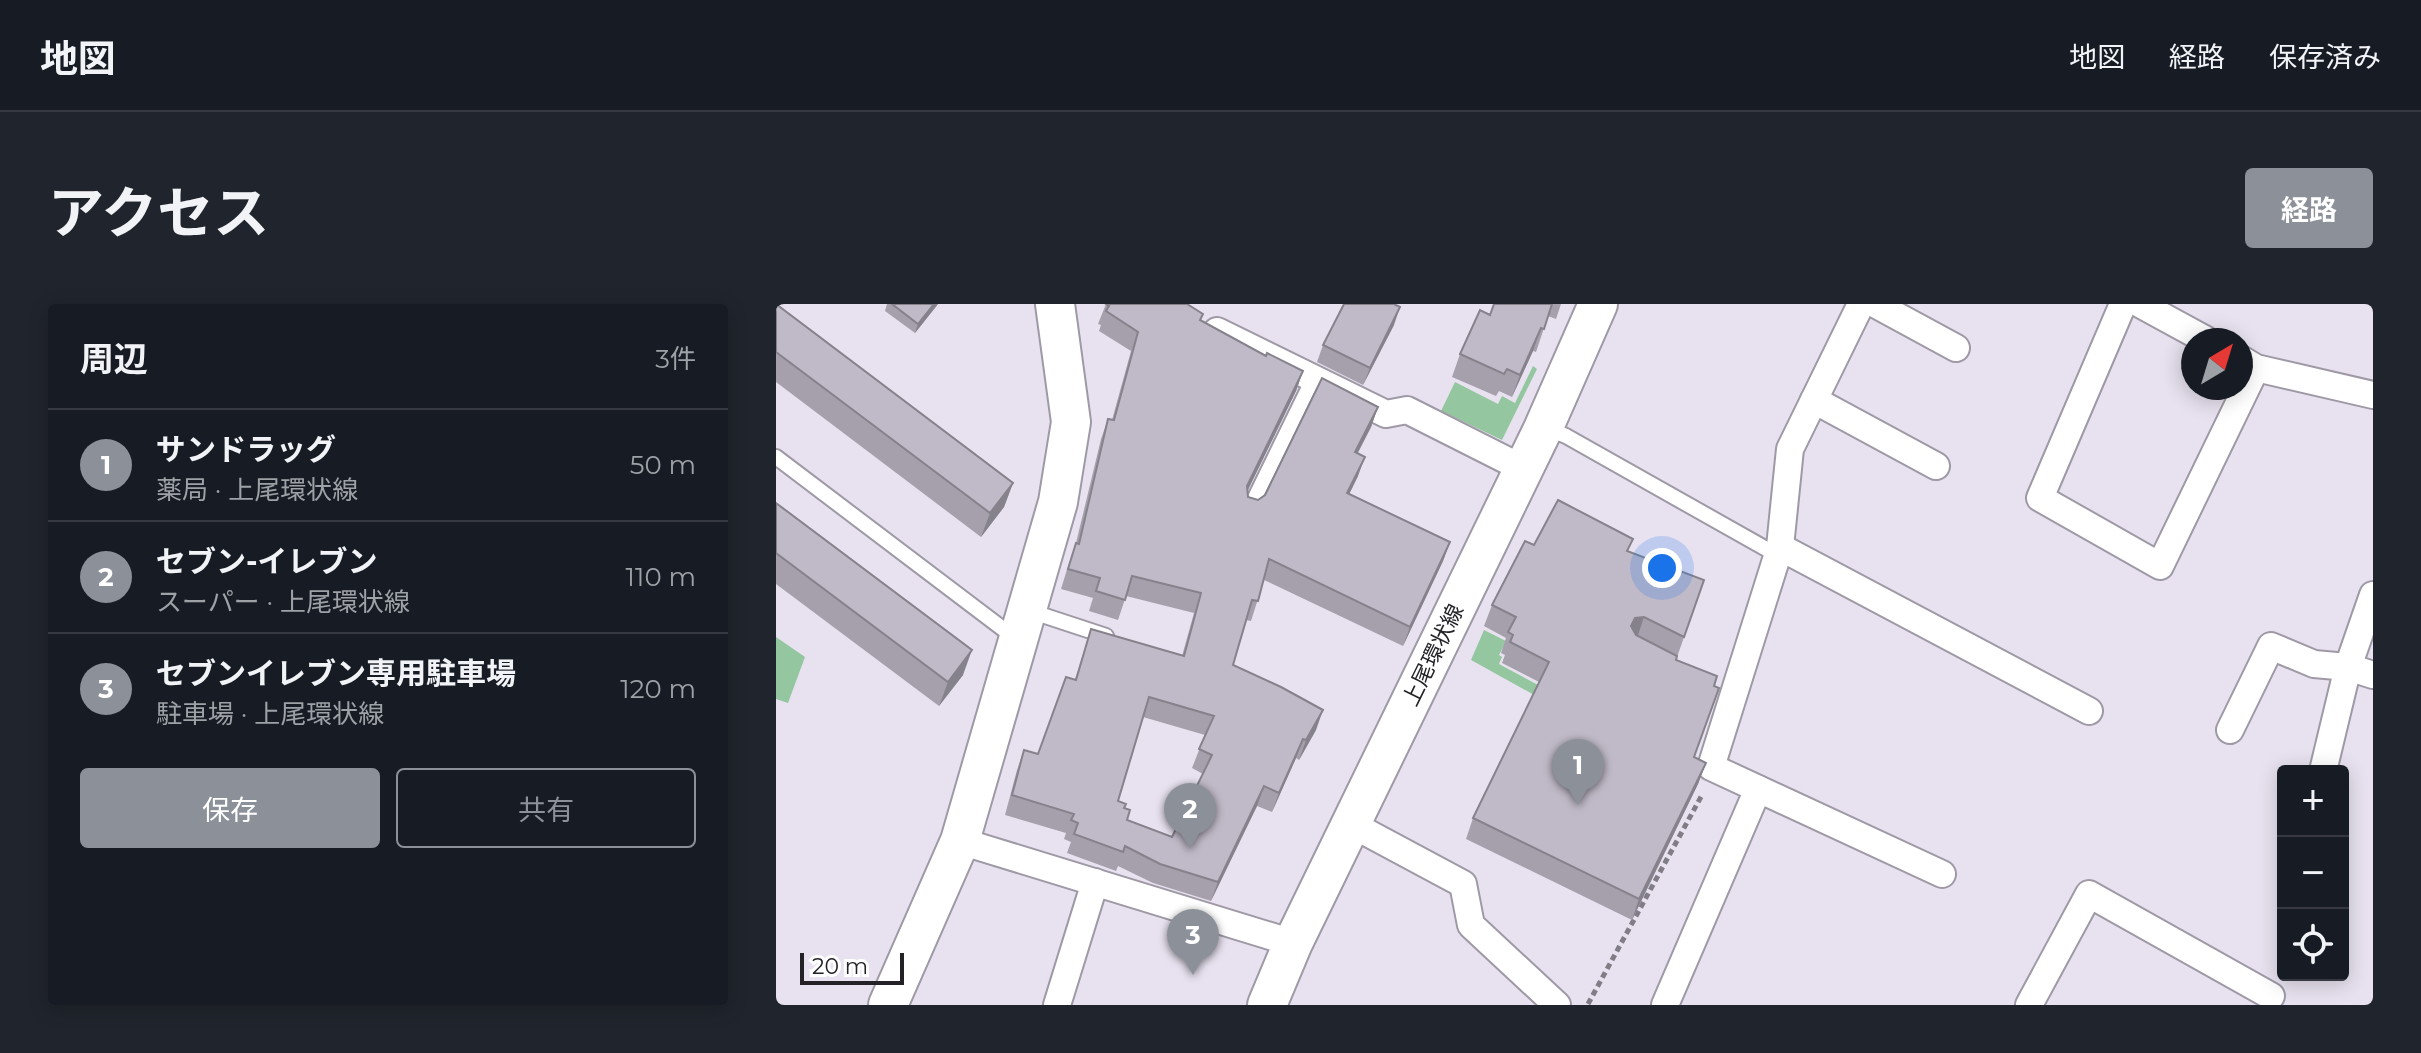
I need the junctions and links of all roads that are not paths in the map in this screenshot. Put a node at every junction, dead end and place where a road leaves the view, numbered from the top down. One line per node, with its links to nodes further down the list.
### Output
1 (1055, 304): 22 (main road)
2 (1598, 304): 15 (main road, 上尾環状線)
3 (1861, 304): 13 (street)
4 (1875, 304): 9 (street)
5 (2123, 304): 14 (street)
6 (2140, 304): 8 (street)
7 (1209, 326): 11 (street)
8 (2184, 328)
9 (1956, 348)
10 (2253, 365): 12 (street)
11 (1313, 379): 18 (street); 19 (lane)
12 (2373, 395)
13 (1814, 400): 17 (street); 20 (street)
14 (2232, 400)
15 (1544, 427): 18 (main road, 上尾環状線); 20 (lane)
16 (776, 457): 22 (lane)
17 (1936, 466)
18 (1524, 469): 30 (main road, 上尾環状線)
19 (1249, 510)
20 (1778, 551): 26 (street); 29 (street)
21 (2373, 595): 24 (street)
22 (1022, 625): 23 (lane); 31 (main road)
23 (1124, 643)
24 (2348, 667): 25 (street); 27 (street); 28 (street)
25 (2373, 675)
26 (2089, 711)
27 (2230, 730)
28 (2324, 765)
29 (1758, 789): 32 (street); 40 (street)
30 (1351, 824): 34 (main road, 上尾環状線); 39 (street)
31 (960, 841): 33 (street); 36 (main road)
32 (1942, 874)
33 (1095, 882): 34 (street); 37 (street)
34 (1293, 943): 38 (main road, 上尾環状線)
35 (2274, 1002): 41 (street)
36 (888, 1005)
37 (1057, 1005)
38 (1267, 1005)
39 (1557, 1005)
40 (1665, 1005)
41 (2029, 1005)

